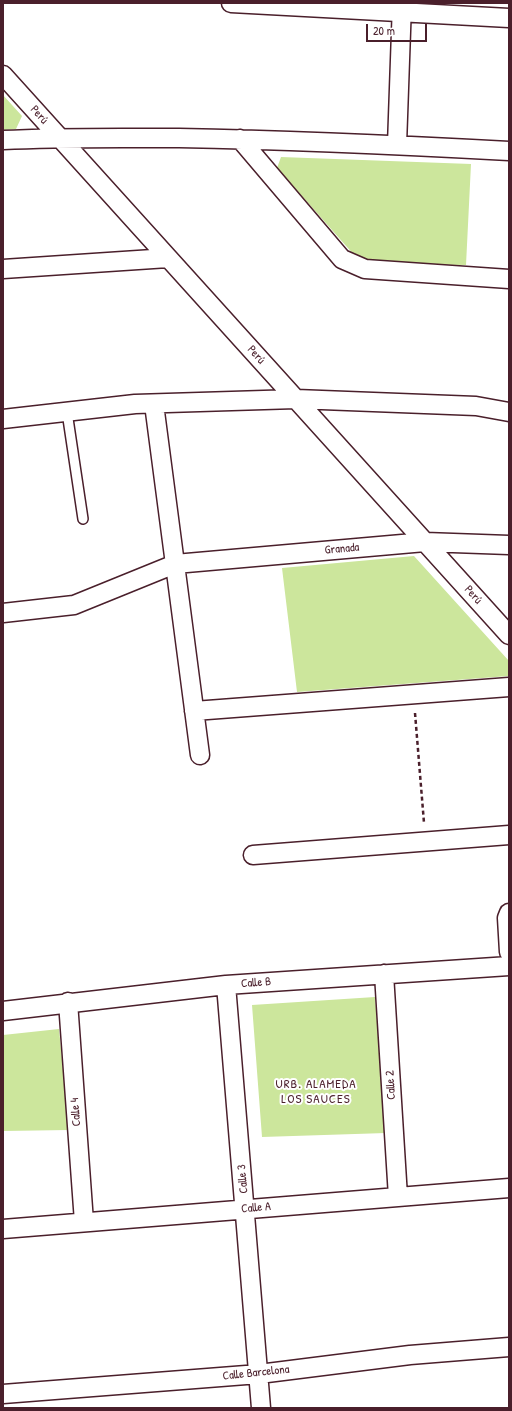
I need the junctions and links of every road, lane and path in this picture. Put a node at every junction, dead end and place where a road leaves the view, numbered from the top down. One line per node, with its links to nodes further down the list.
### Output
1 (231, 3): 2 (street)
2 (401, 8): 3 (street); 8 (street)
3 (509, 18)
4 (3, 75): 5 (street, Perú)
5 (59, 137): 6 (street); 7 (street); 10 (street, Perú)
6 (240, 139): 8 (street); 12 (street)
7 (3, 140)
8 (397, 145): 9 (street)
9 (509, 151)
10 (168, 258): 11 (street); 13 (street, Perú)
11 (3, 269)
12 (509, 279)
13 (296, 399): 14 (street); 16 (street); 19 (street, Perú)
14 (154, 404): 15 (street); 21 (street)
15 (67, 412): 17 (street); 18 (lane)
16 (509, 412)
17 (3, 418)
18 (84, 519)
19 (425, 542): 20 (street, Granada); 21 (street, Granada); 23 (street, Perú)
20 (509, 545)
21 (175, 564): 22 (street, Granada); 26 (street)
22 (3, 613)
23 (509, 635)
24 (509, 687): 25 (street)
25 (413, 694): 26 (street); 29 (path)
26 (194, 711): 27 (street)
27 (200, 755)
28 (509, 835): 29 (street)
29 (426, 842): 30 (street)
30 (253, 855)
31 (509, 913): 32 (street)
32 (509, 952)
33 (509, 966): 34 (street, Calle B)
34 (384, 974): 35 (street, Calle B); 39 (street, Calle 2)
35 (226, 985): 36 (street, Calle B); 40 (street, Calle 3)
36 (68, 1002): 37 (street, Calle B); 41 (street, Calle 4)
37 (3, 1010)
38 (509, 1188): 39 (street, Calle A)
39 (398, 1196): 40 (street, Calle A)
40 (245, 1209): 41 (street, Calle A); 44 (street, Calle 3)
41 (84, 1222): 42 (street, Calle A)
42 (3, 1229)
43 (509, 1347): 44 (street, Calle Barcelona)
44 (260, 1374): 45 (street, Calle Barcelona); 46 (street, Calle 3)
45 (3, 1394)
46 (261, 1408)

